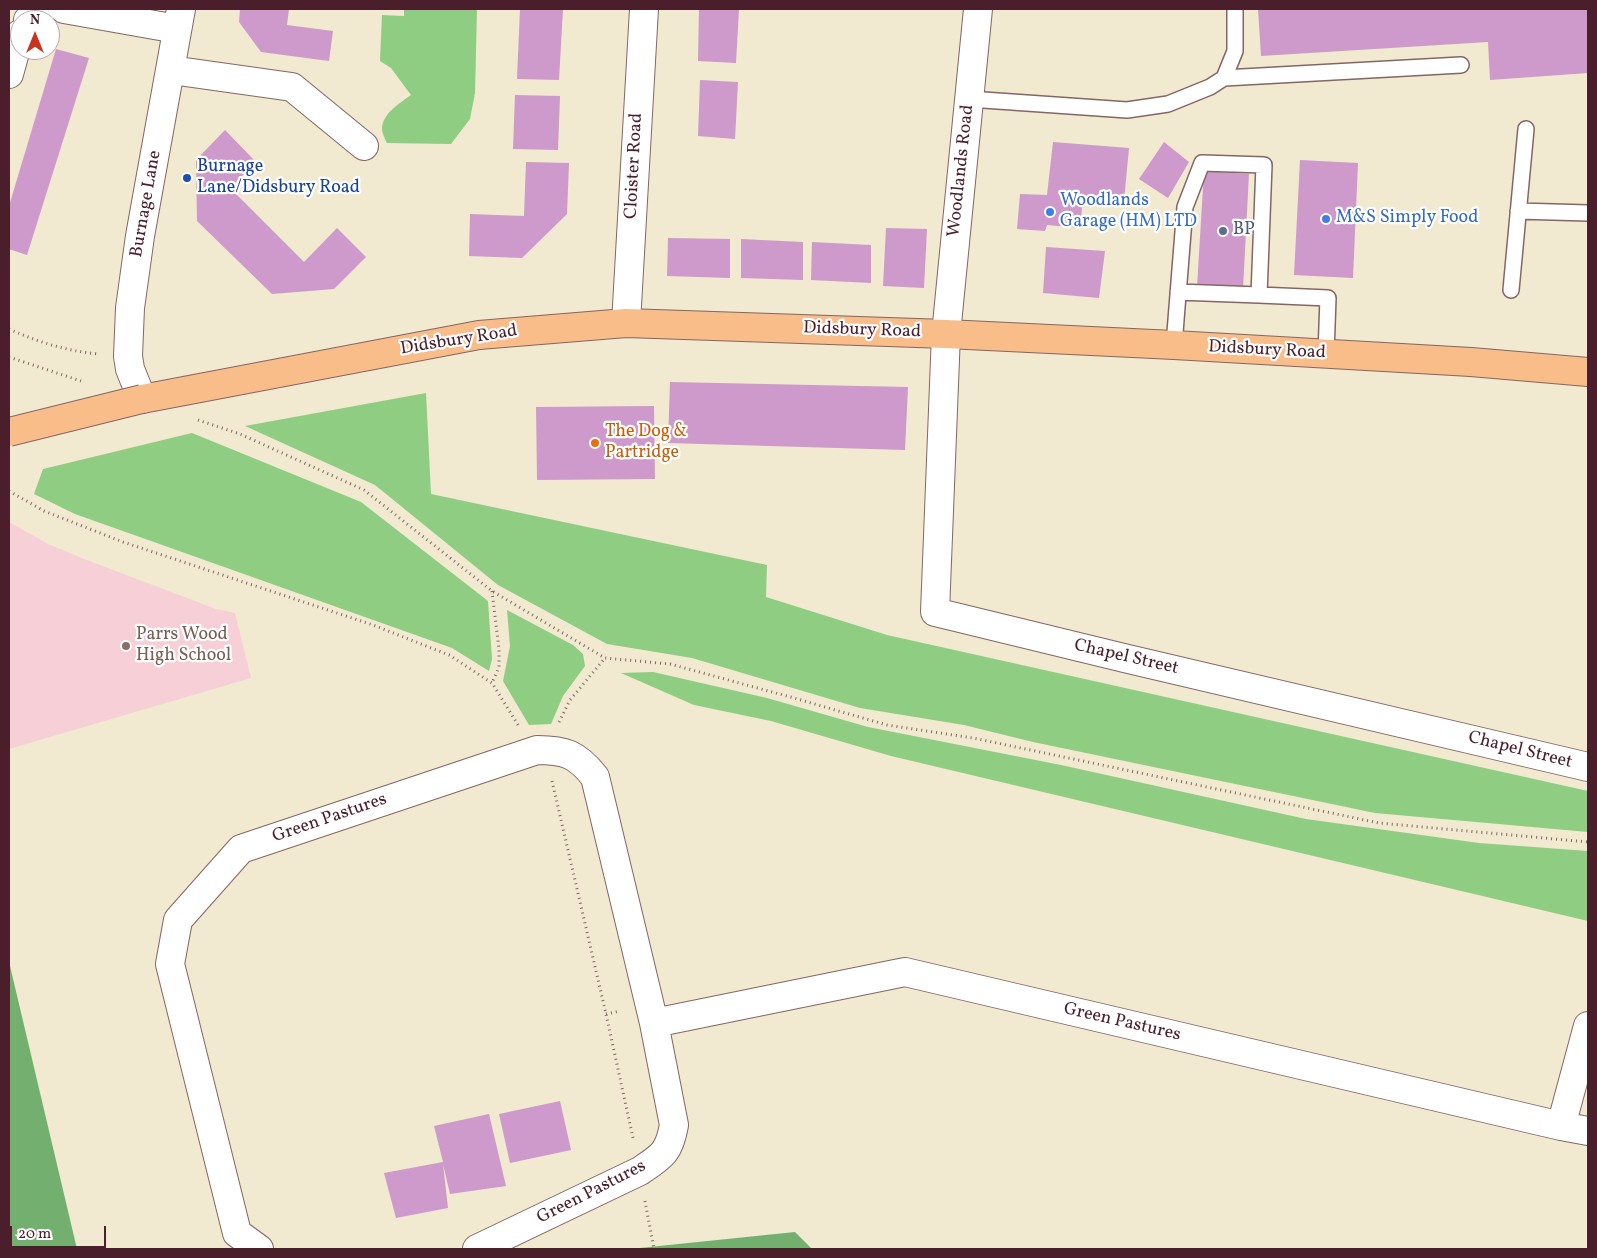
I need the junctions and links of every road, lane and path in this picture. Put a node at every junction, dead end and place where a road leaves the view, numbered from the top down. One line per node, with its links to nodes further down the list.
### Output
1 (64, 9): 5 (street)
2 (644, 9): 19 (street, Cloister Road)
3 (978, 9): 11 (street, Woodlands Road)
4 (1235, 9): 10 (lane)
5 (179, 19): 8 (street, Burnage Lane)
6 (13, 60): 9 (street)
7 (1460, 65): 10 (lane)
8 (171, 70): 13 (street); 25 (street, Burnage Lane)
9 (9, 74)
10 (1224, 78): 11 (lane)
11 (969, 99): 21 (street, Woodlands Road)
12 (1526, 129): 14 (lane)
13 (364, 146)
14 (1518, 211): 15 (lane); 16 (lane)
15 (1588, 213)
16 (1511, 290)
17 (1178, 292): 18 (lane); 18 (lane); 22 (lane)
18 (1259, 295): 23 (lane)
19 (626, 323): 21 (main road, Didsbury Road); 28 (main road, Didsbury Road)
20 (9, 329): 25 (path)
21 (946, 334): 22 (main road, Didsbury Road); 36 (street, Chapel Street)
22 (1174, 345): 23 (main road, Didsbury Road)
23 (1326, 354): 26 (main road, Didsbury Road)
24 (9, 357): 27 (path)
25 (129, 362): 28 (street, Burnage Lane)
26 (1588, 372)
27 (83, 382)
28 (142, 399): 30 (main road, Didsbury Road, bridge)
29 (193, 419): 32 (path)
30 (9, 432)
31 (9, 491): 34 (path)
32 (492, 590): 33 (path); 34 (path)
33 (605, 658): 35 (path); 37 (path)
34 (492, 683): 35 (path)
35 (537, 750): 38 (street, Green Pastures); 42 (path); 43 (street, Green Pastures)
36 (1588, 767)
37 (1588, 842)
38 (654, 1023): 40 (street, Green Pastures); 42 (street, Green Pastures)
39 (1588, 1026): 40 (street)
40 (1561, 1126): 41 (street, Green Pastures)
41 (1588, 1131)
42 (640, 1171): 44 (street, Green Pastures); 45 (path)
43 (260, 1249)
44 (477, 1249)
45 (654, 1249)

